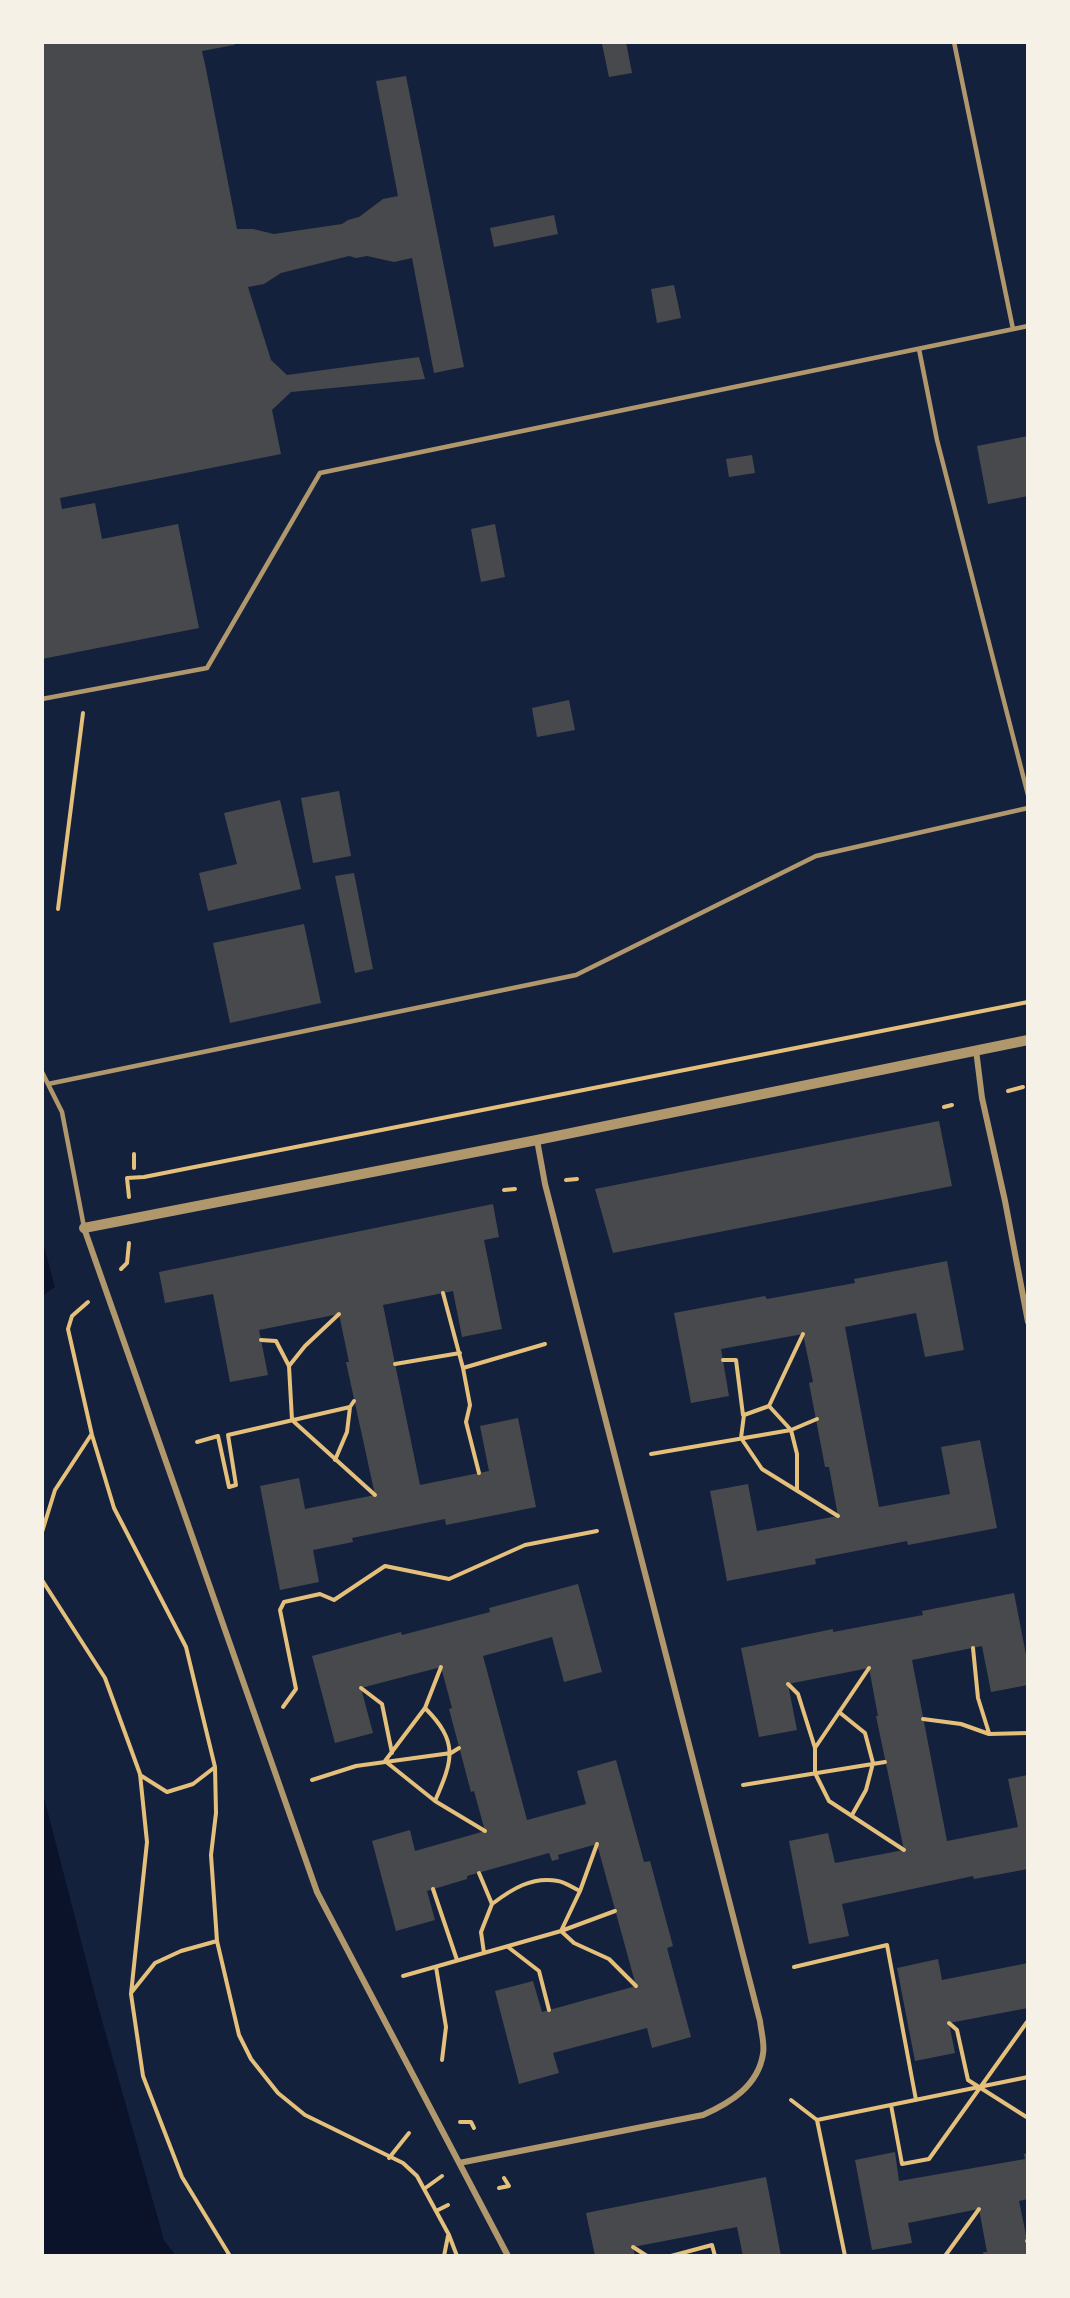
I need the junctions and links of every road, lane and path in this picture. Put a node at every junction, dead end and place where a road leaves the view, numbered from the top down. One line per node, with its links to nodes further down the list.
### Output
1 (954, 42): 3 (lane)
2 (1028, 326): 3 (lane)
3 (1013, 329): 4 (lane)
4 (919, 349): 5 (lane); 7 (lane)
5 (42, 699)
6 (83, 712): 9 (path)
7 (1028, 795)
8 (1028, 808): 14 (lane)
9 (58, 909)
10 (1028, 1002): 22 (path)
11 (1028, 1040): 12 (street)
12 (976, 1050): 19 (street); 31 (street)
13 (42, 1072): 14 (lane)
14 (48, 1084): 27 (lane)
15 (1023, 1087): 16 (path)
16 (1008, 1091)
17 (952, 1106): 18 (path)
18 (944, 1107)
19 (537, 1140): 27 (street); 119 (street)
20 (134, 1154): 21 (path)
21 (134, 1168)
22 (127, 1178)
23 (577, 1179): 24 (path)
24 (566, 1180)
25 (515, 1189): 26 (path)
26 (504, 1190)
27 (84, 1228): 119 (street)
28 (443, 1293): 35 (path)
29 (82, 1308): 47 (path)
30 (339, 1314): 38 (path)
31 (1028, 1322)
32 (803, 1334): 41 (path)
33 (261, 1340): 38 (path)
34 (545, 1344): 39 (path)
35 (460, 1353): 37 (path); 39 (path)
36 (723, 1360): 43 (path)
37 (395, 1364)
38 (289, 1366): 45 (path)
39 (463, 1368): 54 (path)
40 (354, 1401): 42 (path)
41 (769, 1406): 43 (path); 46 (path)
42 (350, 1407): 45 (path); 53 (path)
43 (744, 1415): 50 (path)
44 (817, 1419): 46 (path)
45 (292, 1420): 48 (path); 53 (path)
46 (791, 1430): 50 (path); 55 (path)
47 (92, 1435): 59 (path); 79 (path)
48 (228, 1435): 49 (path); 49 (path)
49 (218, 1436): 51 (path)
50 (741, 1438): 52 (path); 55 (path)
51 (197, 1442)
52 (651, 1454)
53 (335, 1460): 56 (path)
54 (479, 1473)
55 (797, 1490): 57 (path)
56 (375, 1495)
57 (838, 1516)
58 (597, 1531): 66 (path)
59 (42, 1532)
60 (42, 1580): 81 (path)
61 (974, 1648): 71 (path)
62 (441, 1667): 67 (path)
63 (869, 1668): 68 (path)
64 (788, 1684): 73 (path)
65 (361, 1688): 74 (path)
66 (283, 1707)
67 (425, 1708): 74 (path); 75 (path)
68 (839, 1712): 73 (path); 78 (path)
69 (923, 1719): 71 (path)
70 (1028, 1732): 71 (path)
71 (989, 1734)
72 (459, 1748): 75 (path)
73 (815, 1748): 80 (path)
74 (392, 1753): 76 (path)
75 (451, 1753): 76 (path); 84 (path)
76 (385, 1761): 82 (path); 84 (path)
77 (885, 1761): 78 (path)
78 (873, 1763): 80 (path); 85 (path)
79 (215, 1767): 81 (path); 95 (path)
80 (815, 1773): 83 (path); 85 (path)
81 (140, 1774): 103 (path)
82 (312, 1780)
83 (743, 1785)
84 (435, 1801): 86 (path)
85 (852, 1815): 88 (path)
86 (485, 1831)
87 (597, 1844): 91 (path)
88 (904, 1850)
89 (479, 1873): 92 (path)
90 (433, 1889): 98 (path)
91 (580, 1891): 92 (path); 94 (path)
92 (492, 1904): 97 (path)
93 (615, 1911): 94 (path)
94 (561, 1931): 96 (path); 102 (path)
95 (217, 1941): 103 (path); 118 (path)
96 (508, 1946): 97 (path); 104 (path)
97 (484, 1953): 98 (path)
98 (457, 1960): 100 (path)
99 (794, 1966): 111 (path)
100 (436, 1967): 101 (path); 107 (path)
101 (403, 1976)
102 (636, 1986)
103 (130, 1994): 127 (path)
104 (549, 2010)
105 (949, 2023): 109 (path)
106 (1028, 2026): 109 (path)
107 (442, 2060)
108 (1028, 2077): 109 (path)
109 (980, 2088): 111 (path); 112 (path); 113 (path)
110 (791, 2100): 114 (path)
111 (916, 2100): 112 (path)
112 (891, 2105): 114 (path)
113 (1028, 2118)
114 (818, 2120): 134 (path)
115 (471, 2122): 116 (path)
116 (474, 2128)
117 (409, 2133): 118 (path)
118 (389, 2157): 124 (path)
119 (459, 2163): 130 (street)
120 (504, 2178): 121 (path)
121 (499, 2188)
122 (448, 2205): 124 (path)
123 (979, 2209): 135 (path)
124 (436, 2211): 125 (path)
125 (449, 2235): 128 (path); 129 (path)
126 (633, 2247): 131 (path)
127 (230, 2256)
128 (444, 2256)
129 (457, 2256)
130 (508, 2256)
131 (647, 2256)
132 (671, 2256): 133 (path)
133 (715, 2256)
134 (845, 2256)
135 (945, 2256)

